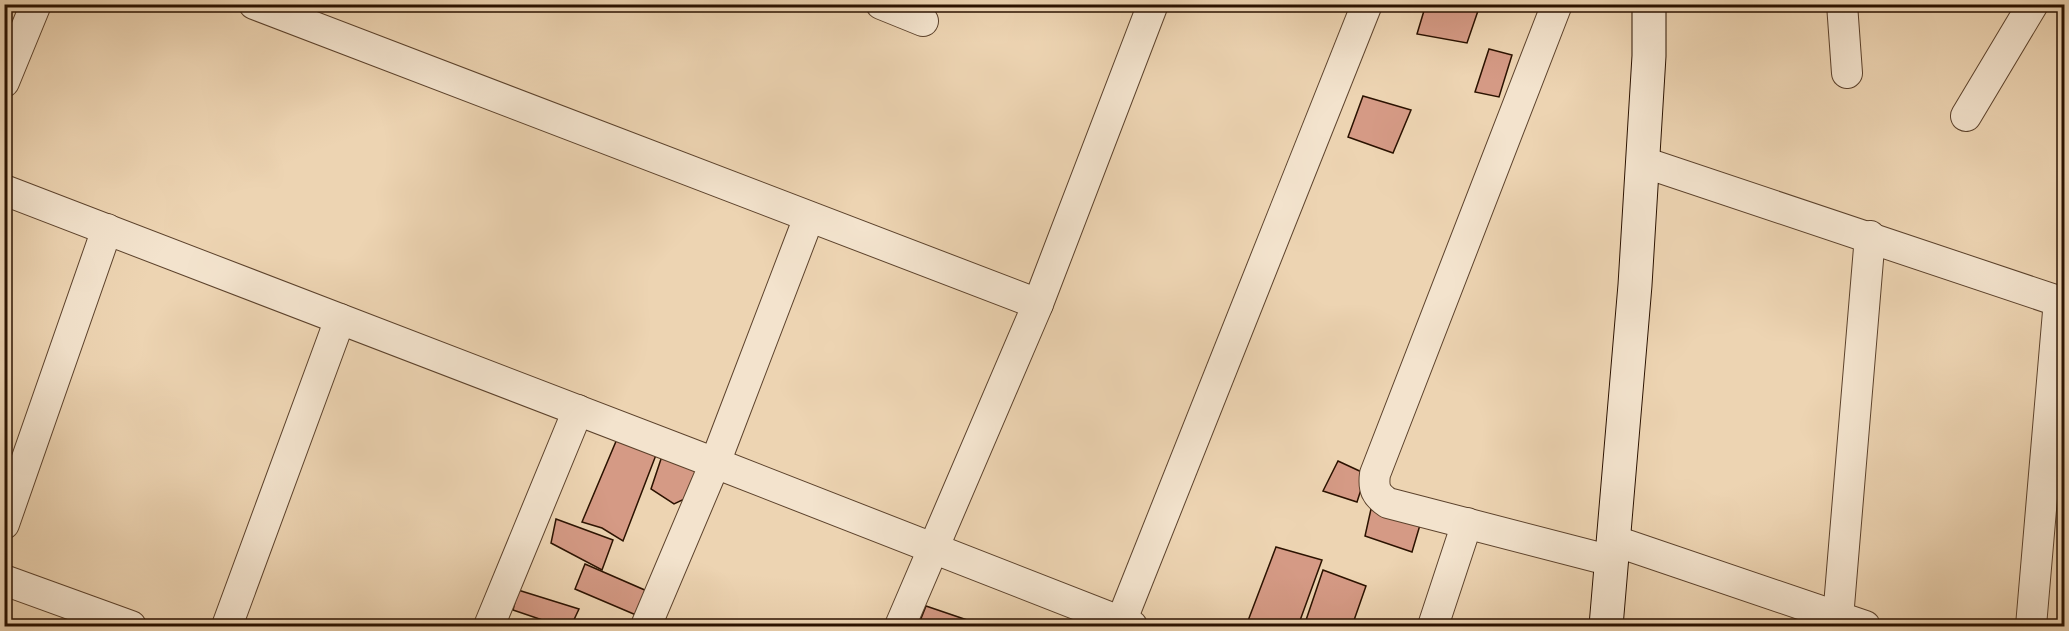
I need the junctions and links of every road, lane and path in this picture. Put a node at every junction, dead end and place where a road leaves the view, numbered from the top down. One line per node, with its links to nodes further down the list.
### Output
1 (36, 4): 12 (street)
2 (254, 4): 16 (street)
3 (881, 4): 10 (street)
4 (1153, 4): 20 (street)
5 (1367, 4): 32 (street)
6 (1557, 4): 25 (street)
7 (1649, 4): 14 (street)
8 (1842, 4): 11 (street)
9 (2033, 4): 13 (street)
10 (923, 21)
11 (1847, 73)
12 (4, 82)
13 (1966, 116)
14 (1643, 162): 18 (street); 28 (street)
15 (4, 190): 17 (street)
16 (809, 217): 20 (street); 23 (street)
17 (106, 229): 21 (street); 26 (street)
18 (1870, 236): 19 (street); 31 (street)
19 (2062, 302): 24 (street)
20 (1038, 304): 27 (street)
21 (340, 319): 22 (street); 34 (street)
22 (578, 410): 23 (street); 35 (street)
23 (715, 463): 27 (street); 36 (street)
24 (2054, 477): 40 (street)
25 (1467, 523): 28 (street); 38 (street)
26 (4, 524)
27 (932, 549): 30 (street); 37 (street)
28 (1613, 551): 31 (street); 39 (street)
29 (4, 580): 33 (street)
30 (1071, 616): 32 (street)
31 (1851, 622)
32 (1127, 624)
33 (131, 627)
34 (227, 627)
35 (489, 627)
36 (646, 627)
37 (900, 627)
38 (1433, 627)
39 (1606, 627)
40 (2031, 627)

